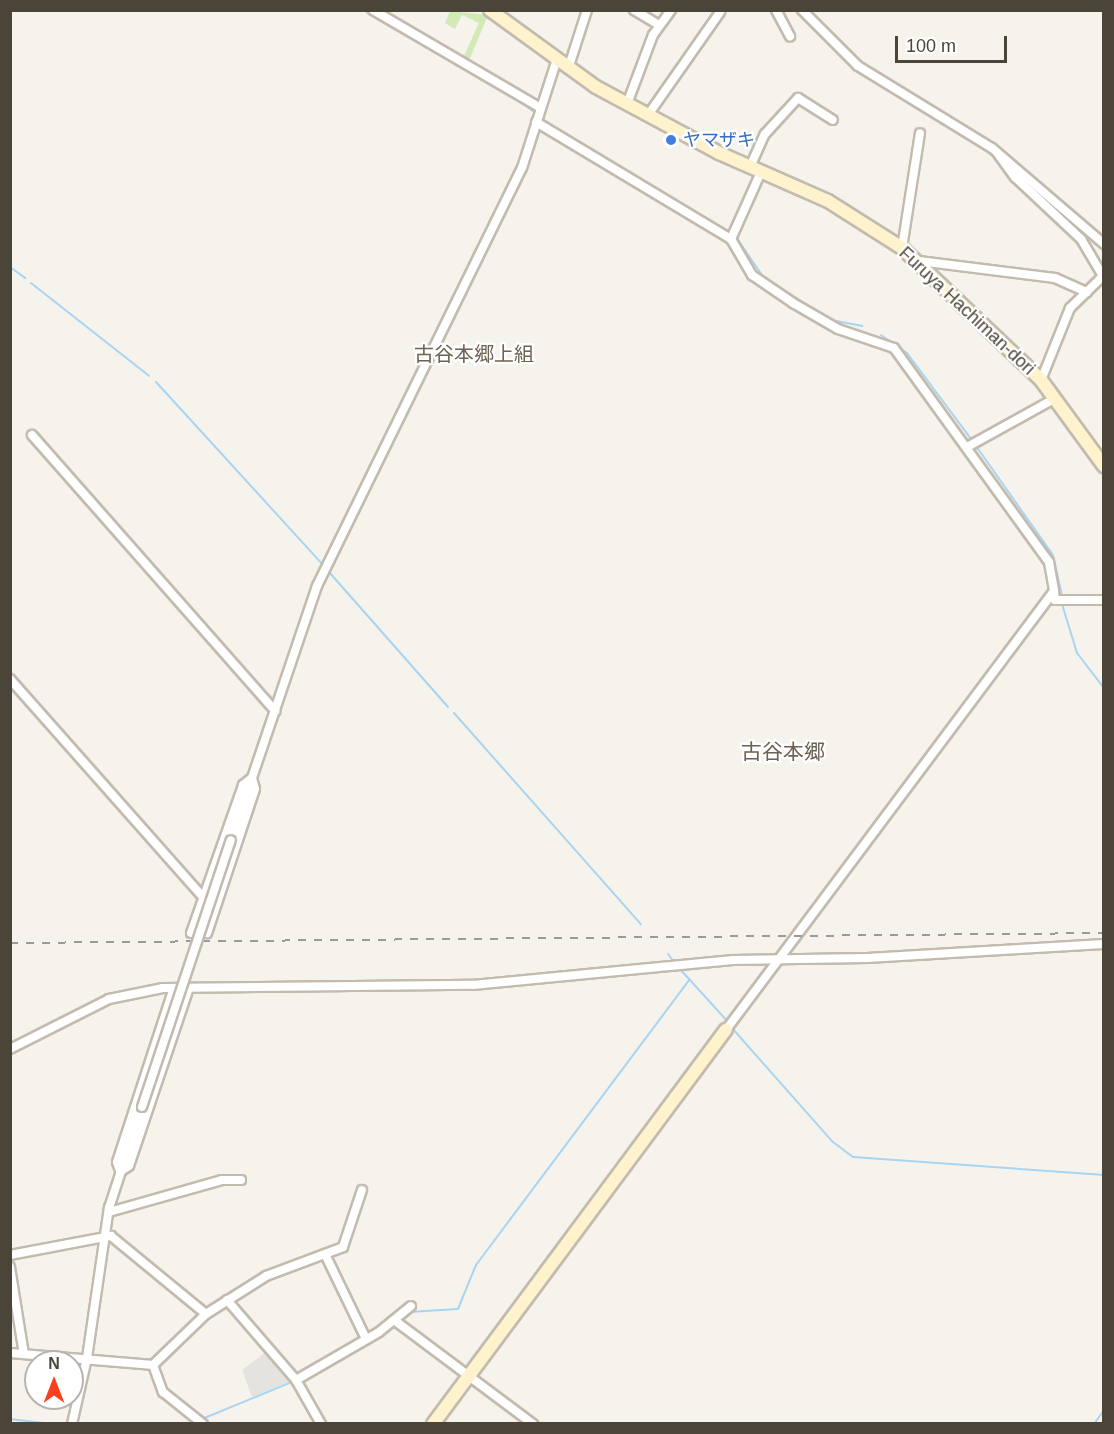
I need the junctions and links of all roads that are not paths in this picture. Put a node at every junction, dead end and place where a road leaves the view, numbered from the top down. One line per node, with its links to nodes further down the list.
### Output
1 (373, 10): 14 (street)
2 (490, 10): 11 (street, Furuya Hachiman-dori)
3 (634, 10): 9 (street)
4 (671, 10): 9 (street)
5 (776, 10): 10 (street)
6 (802, 10): 19 (street)
7 (587, 11): 12 (street)
8 (720, 12): 15 (street)
9 (659, 25): 13 (street)
10 (790, 36)
11 (556, 62): 12 (street, Furuya Hachiman-dori); 14 (street)
12 (568, 69): 13 (street, Furuya Hachiman-dori)
13 (627, 104): 15 (street, Furuya Hachiman-dori)
14 (539, 107): 17 (street)
15 (648, 115): 20 (street, Furuya Hachiman-dori)
16 (833, 120): 20 (street)
17 (536, 122): 21 (street); 35 (street)
18 (920, 134): 23 (street)
19 (998, 152): 22 (street); 25 (street)
20 (755, 169): 21 (street); 23 (street, Furuya Hachiman-dori)
21 (731, 239): 30 (street)
22 (1104, 244)
23 (902, 248): 24 (street, Furuya Hachiman-dori)
24 (919, 261): 26 (street); 27 (street, Furuya Hachiman-dori)
25 (1103, 276): 26 (street)
26 (1087, 291): 27 (street)
27 (1041, 380): 28 (street, Furuya Hachiman-dori)
28 (1052, 400): 30 (street); 31 (street, Furuya Hachiman-dori)
29 (32, 435): 35 (street)
30 (969, 446): 32 (street)
31 (1104, 466)
32 (1054, 591): 33 (street); 41 (street)
33 (1104, 600)
34 (10, 679): 37 (street)
35 (275, 711): 36 (street)
36 (252, 778): 37 (street); 39 (street); 46 (street, bridge)
37 (204, 898): 38 (street)
38 (191, 933)
39 (207, 933)
40 (1104, 944): 41 (street)
41 (779, 959): 43 (street); 44 (street)
42 (174, 988): 43 (street); 45 (street); 46 (street)
43 (189, 988): 46 (street)
44 (726, 1030): 64 (street)
45 (10, 1049)
46 (120, 1172): 49 (street)
47 (242, 1180): 49 (street)
48 (362, 1190): 51 (street)
49 (109, 1212): 50 (street)
50 (105, 1235): 52 (street); 56 (street); 62 (street)
51 (326, 1254): 54 (street); 58 (street)
52 (10, 1255)
53 (10, 1267): 60 (street)
54 (227, 1300): 56 (street); 65 (street)
55 (411, 1306): 57 (street)
56 (206, 1314): 63 (street)
57 (394, 1320): 58 (street); 64 (street)
58 (366, 1339): 65 (street)
59 (10, 1353): 60 (street)
60 (24, 1354)
61 (84, 1359): 62 (street)
62 (87, 1359): 63 (street); 66 (street)
63 (153, 1365): 67 (street)
64 (468, 1376): 69 (street); 70 (street)
65 (296, 1380): 68 (street)
66 (72, 1424)
67 (203, 1424)
68 (321, 1424)
69 (433, 1424)
70 (533, 1424)

